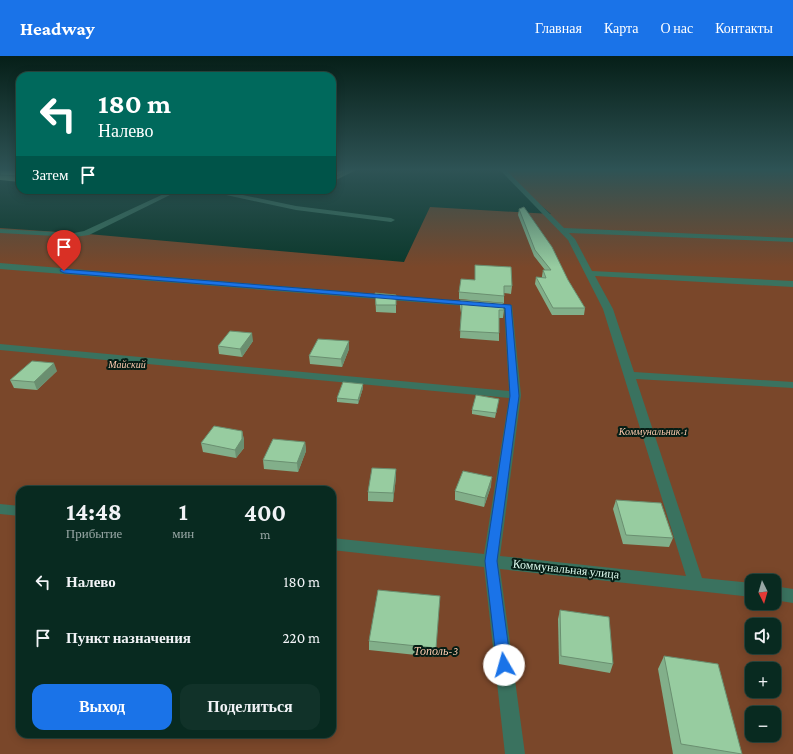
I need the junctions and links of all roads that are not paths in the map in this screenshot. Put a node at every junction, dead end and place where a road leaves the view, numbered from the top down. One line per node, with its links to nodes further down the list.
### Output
1 (151, 203): 6 (lane)
2 (270, 203): 4 (lane)
3 (535, 203): 5 (lane)
4 (391, 220)
5 (562, 230): 7 (lane); 9 (lane)
6 (0, 231)
7 (793, 240)
8 (0, 266): 14 (lane)
9 (589, 273): 10 (lane); 12 (lane)
10 (793, 284)
11 (0, 347): 14 (lane)
12 (630, 375): 13 (lane); 19 (lane)
13 (793, 386)
14 (514, 396): 18 (lane)
15 (0, 509): 16 (lane)
16 (16, 511)
17 (336, 544): 18 (lane, Коммунальная улица)
18 (491, 561): 19 (lane, Коммунальная улица); 23 (lane)
19 (696, 583): 20 (lane, Коммунальная улица)
20 (745, 589)
21 (781, 594): 22 (lane)
22 (793, 596)
23 (515, 754)

